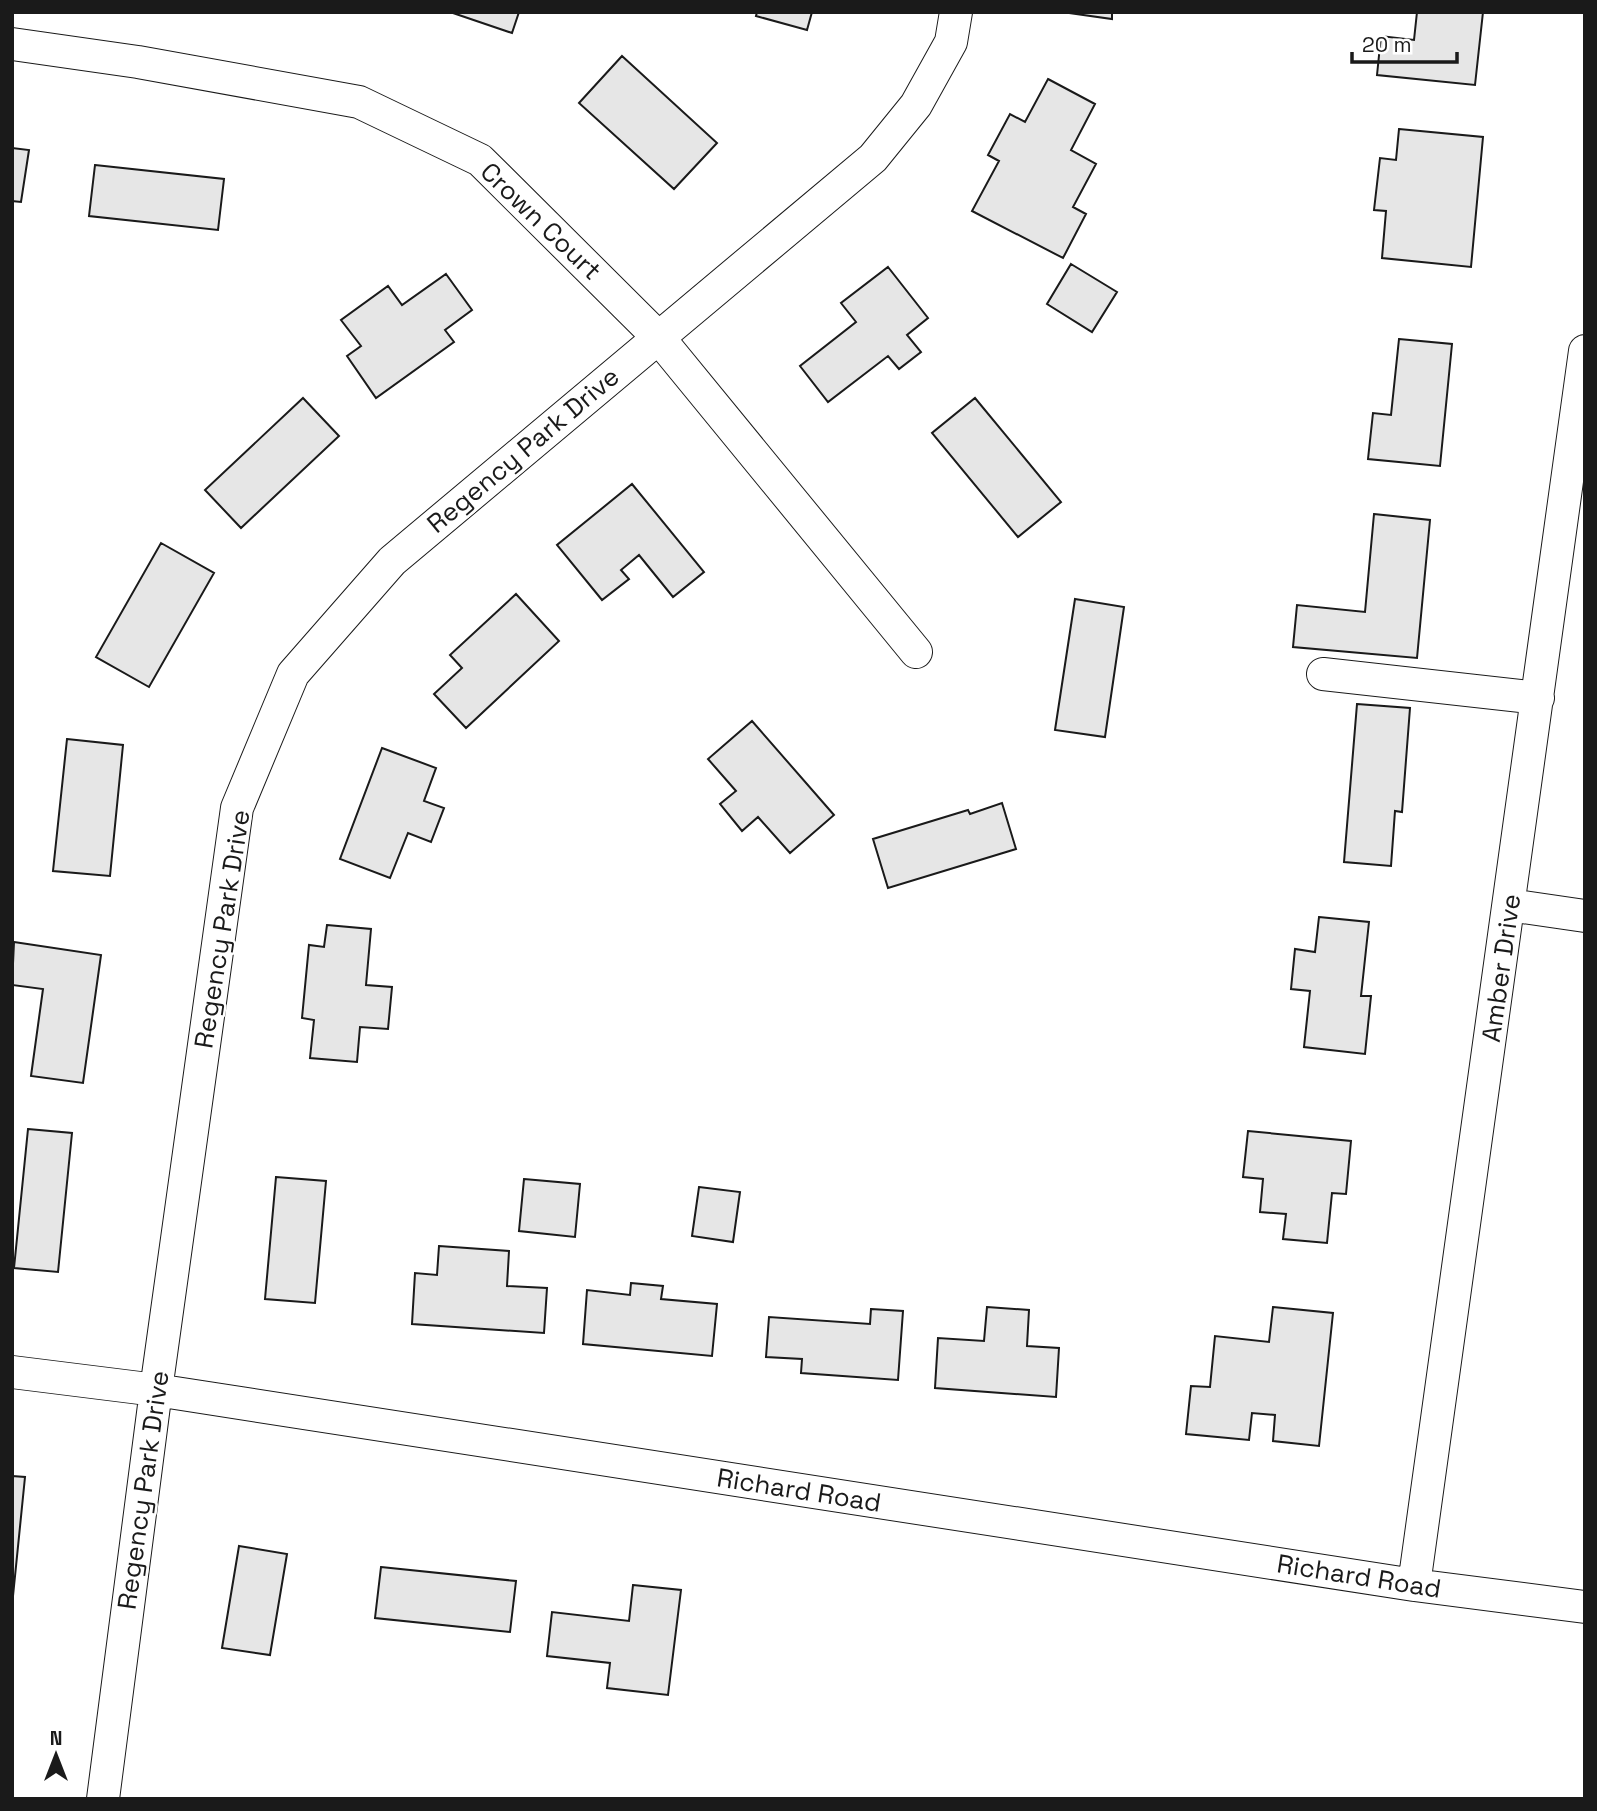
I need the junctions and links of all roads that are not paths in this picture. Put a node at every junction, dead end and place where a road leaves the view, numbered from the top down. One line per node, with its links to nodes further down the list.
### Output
1 (956, 12): 3 (street, Regency Park Drive)
2 (12, 44): 3 (street, Crown Court)
3 (658, 337): 5 (street, Crown Court); 11 (street, Regency Park Drive)
4 (1585, 351): 7 (street, Amber Drive)
5 (916, 652)
6 (1323, 674): 7 (street)
7 (1538, 698): 8 (street, Amber Drive)
8 (1509, 905): 9 (street); 12 (street, Amber Drive)
9 (1585, 916)
10 (12, 1373): 11 (street, Richard Road)
11 (156, 1390): 12 (street, Richard Road); 14 (street, Regency Park Drive)
12 (1414, 1585): 13 (street, Richard Road)
13 (1585, 1607)
14 (103, 1799)

